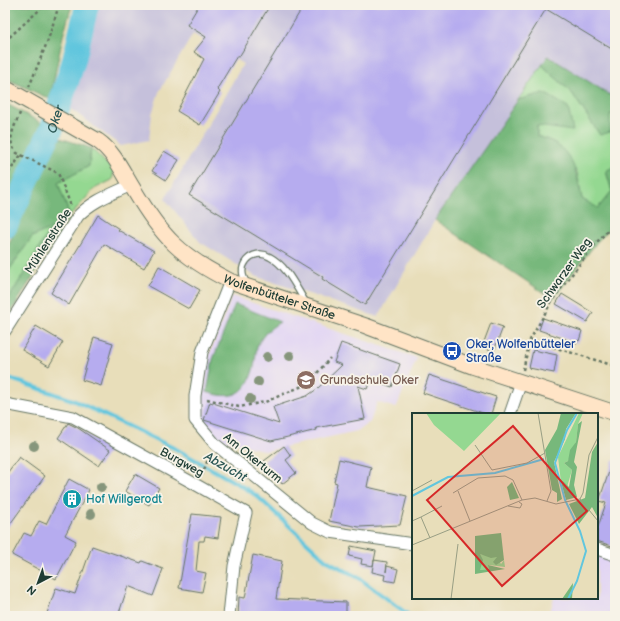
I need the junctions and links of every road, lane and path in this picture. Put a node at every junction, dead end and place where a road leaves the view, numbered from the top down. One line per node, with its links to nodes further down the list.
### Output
1 (45, 5): 3 (path)
2 (59, 5): 5 (path)
3 (5, 41)
4 (5, 88): 9 (main road, Wolfenbütteler Straße, bridge)
5 (29, 88)
6 (22, 108): 7 (path)
7 (22, 156): 8 (path); 10 (path)
8 (5, 178)
9 (131, 186): 10 (street, Mühlenstraße); 12 (main road, Wolfenbütteler Straße)
10 (78, 216): 15 (street, Mühlenstraße)
11 (615, 223): 16 (path, Schwarzer Weg)
12 (230, 280): 13 (main road, Wolfenbütteler Straße); 20 (street, Am Okerturm)
13 (252, 288): 14 (main road, Wolfenbütteler Straße); 14 (lane)
14 (308, 307): 19 (main road, Wolfenbütteler Straße)
15 (5, 332)
16 (530, 340): 18 (path); 19 (path, Schwarzer Weg)
17 (330, 358): 20 (path)
18 (615, 366)
19 (520, 382): 22 (street); 23 (main road, Wolfenbütteler Straße)
20 (195, 396): 26 (street, Am Okerturm)
21 (5, 404): 29 (street, Burgweg)
22 (510, 413)
23 (615, 413)
24 (208, 459): 25 (path)
25 (201, 476)
26 (412, 544)
27 (598, 549): 28 (street)
28 (615, 555)
29 (229, 616)

